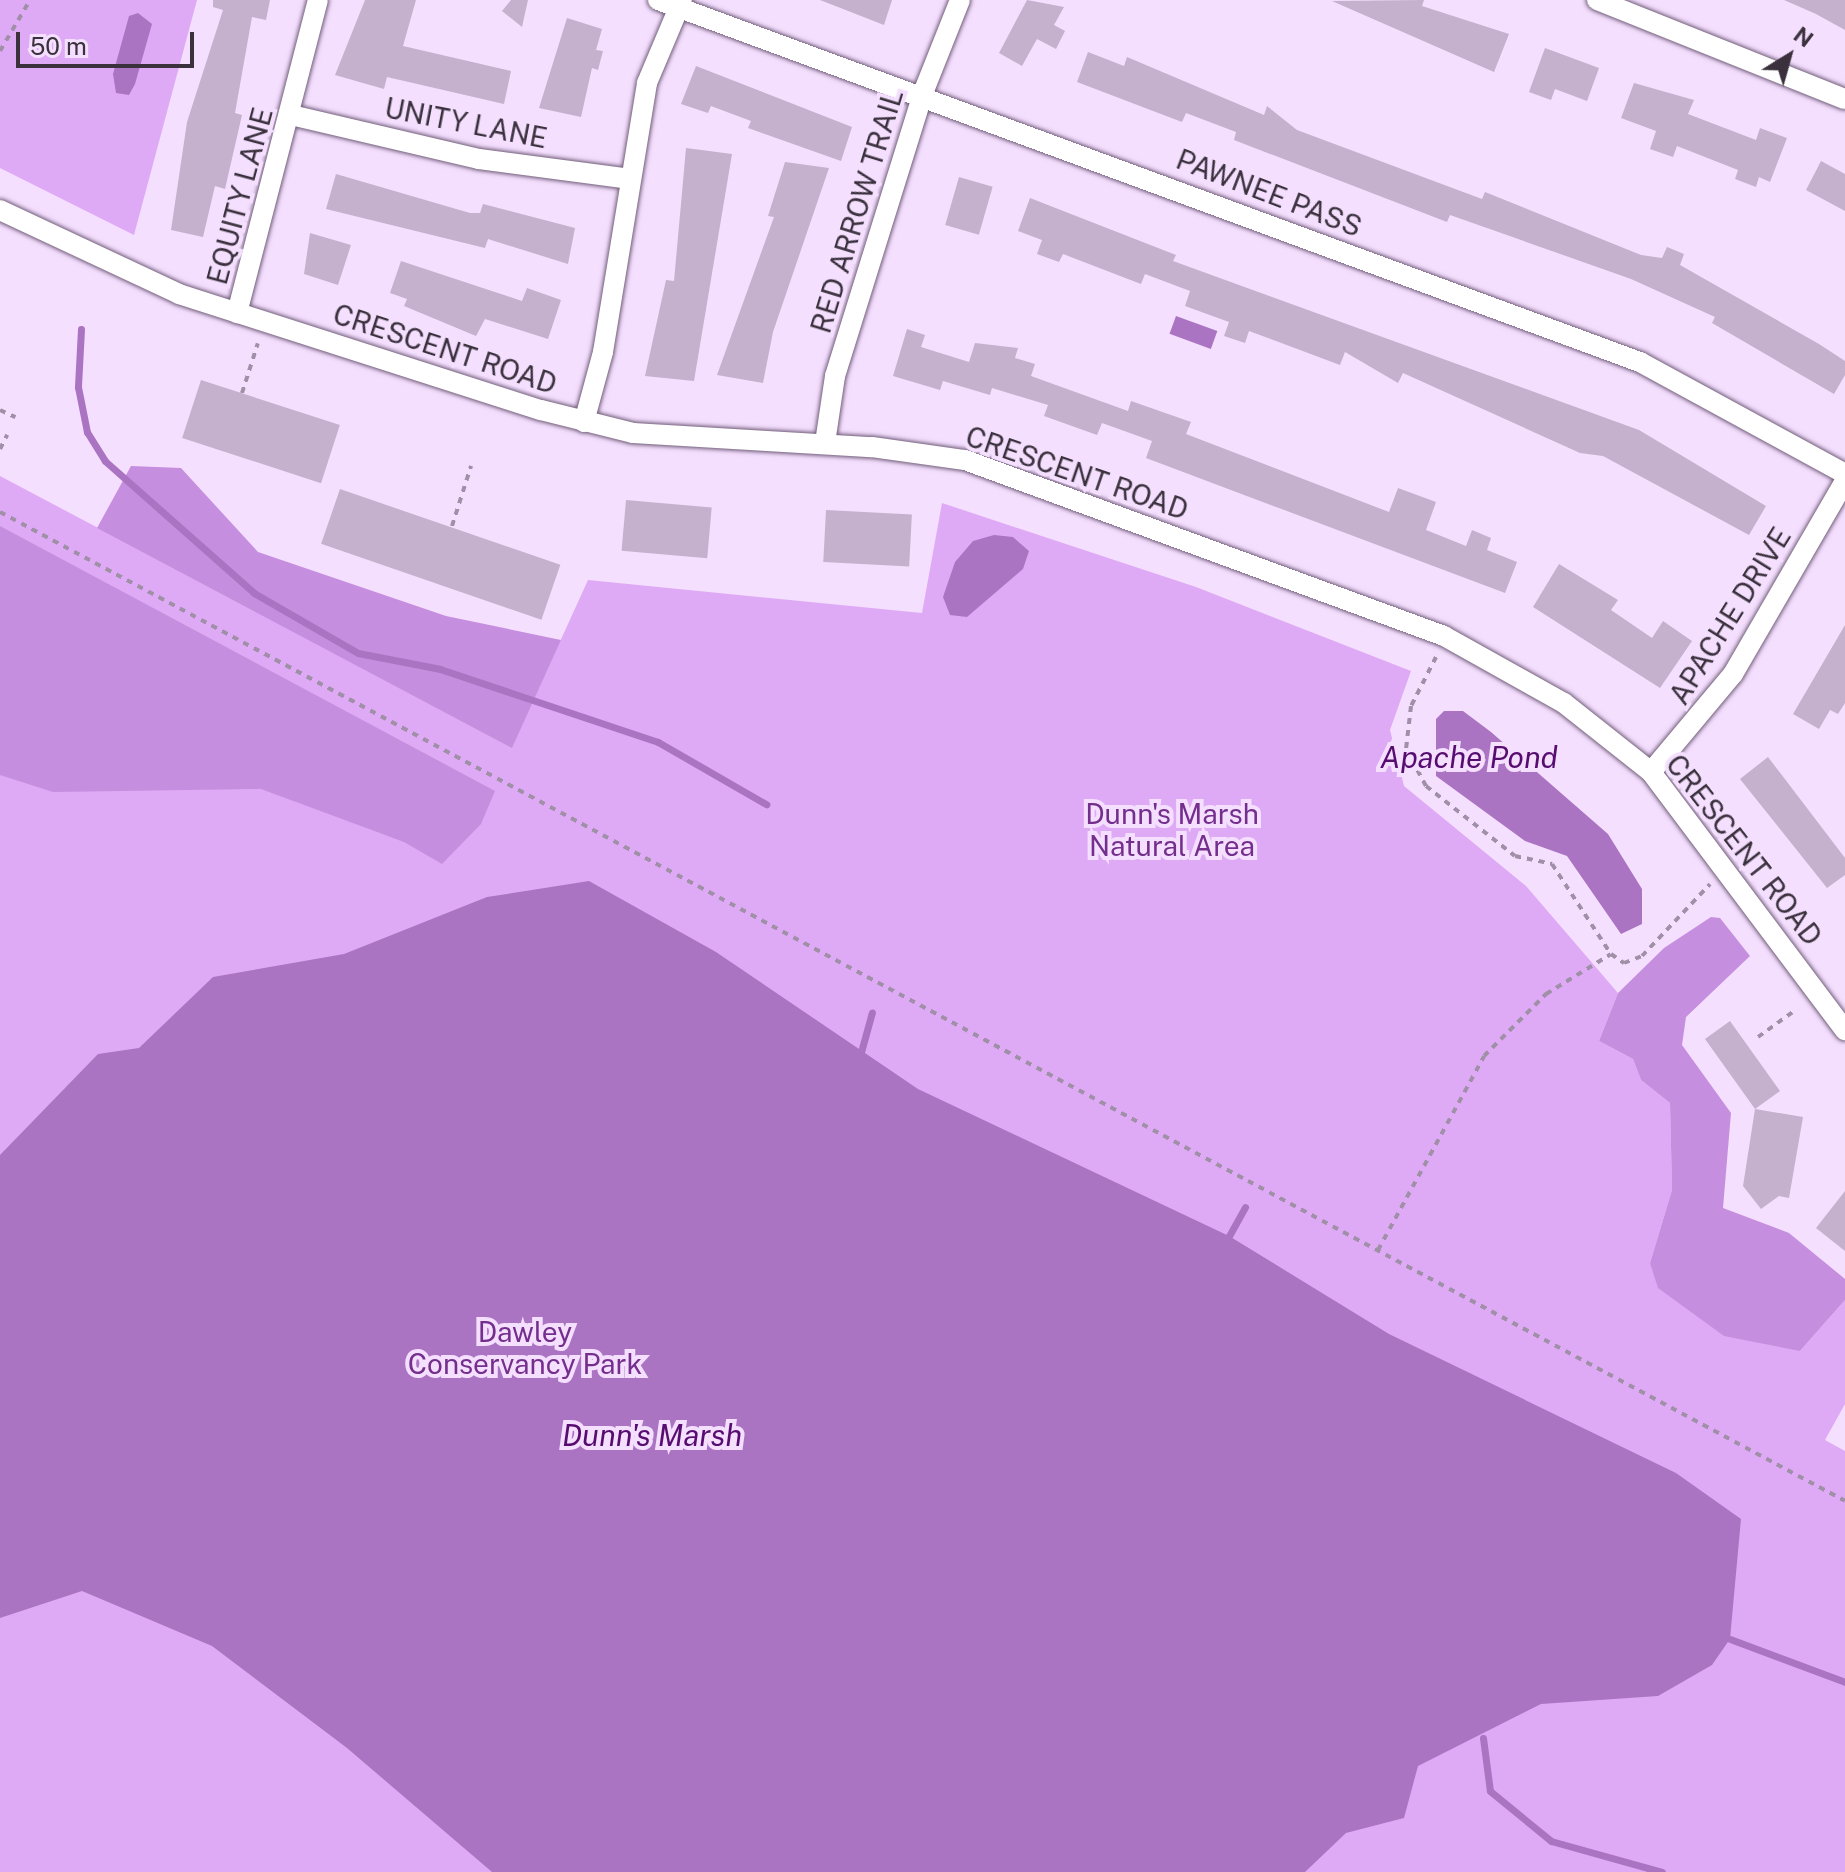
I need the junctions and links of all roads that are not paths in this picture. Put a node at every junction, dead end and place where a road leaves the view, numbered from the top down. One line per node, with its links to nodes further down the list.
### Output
1 (318, 0): 8 (street, EQUITY LANE)
2 (658, 0): 5 (street, PAWNEE PASS)
3 (960, 0): 6 (street, RED ARROW TRAIL)
4 (1597, 0): 7 (street)
5 (680, 5): 6 (street, PAWNEE PASS); 9 (street)
6 (923, 93): 13 (street, RED ARROW TRAIL); 14 (street, PAWNEE PASS)
7 (1845, 99)
8 (291, 115): 9 (street, UNITY LANE); 11 (street, EQUITY LANE)
9 (631, 179): 12 (street)
10 (0, 210): 11 (street, CRESCENT ROAD)
11 (237, 313): 12 (street, CRESCENT ROAD)
12 (584, 422): 13 (street, CRESCENT ROAD)
13 (825, 443): 16 (street, CRESCENT ROAD)
14 (1845, 474)
15 (1845, 481): 16 (street, APACHE DRIVE)
16 (1651, 772): 17 (street, CRESCENT ROAD)
17 (1845, 1030)

